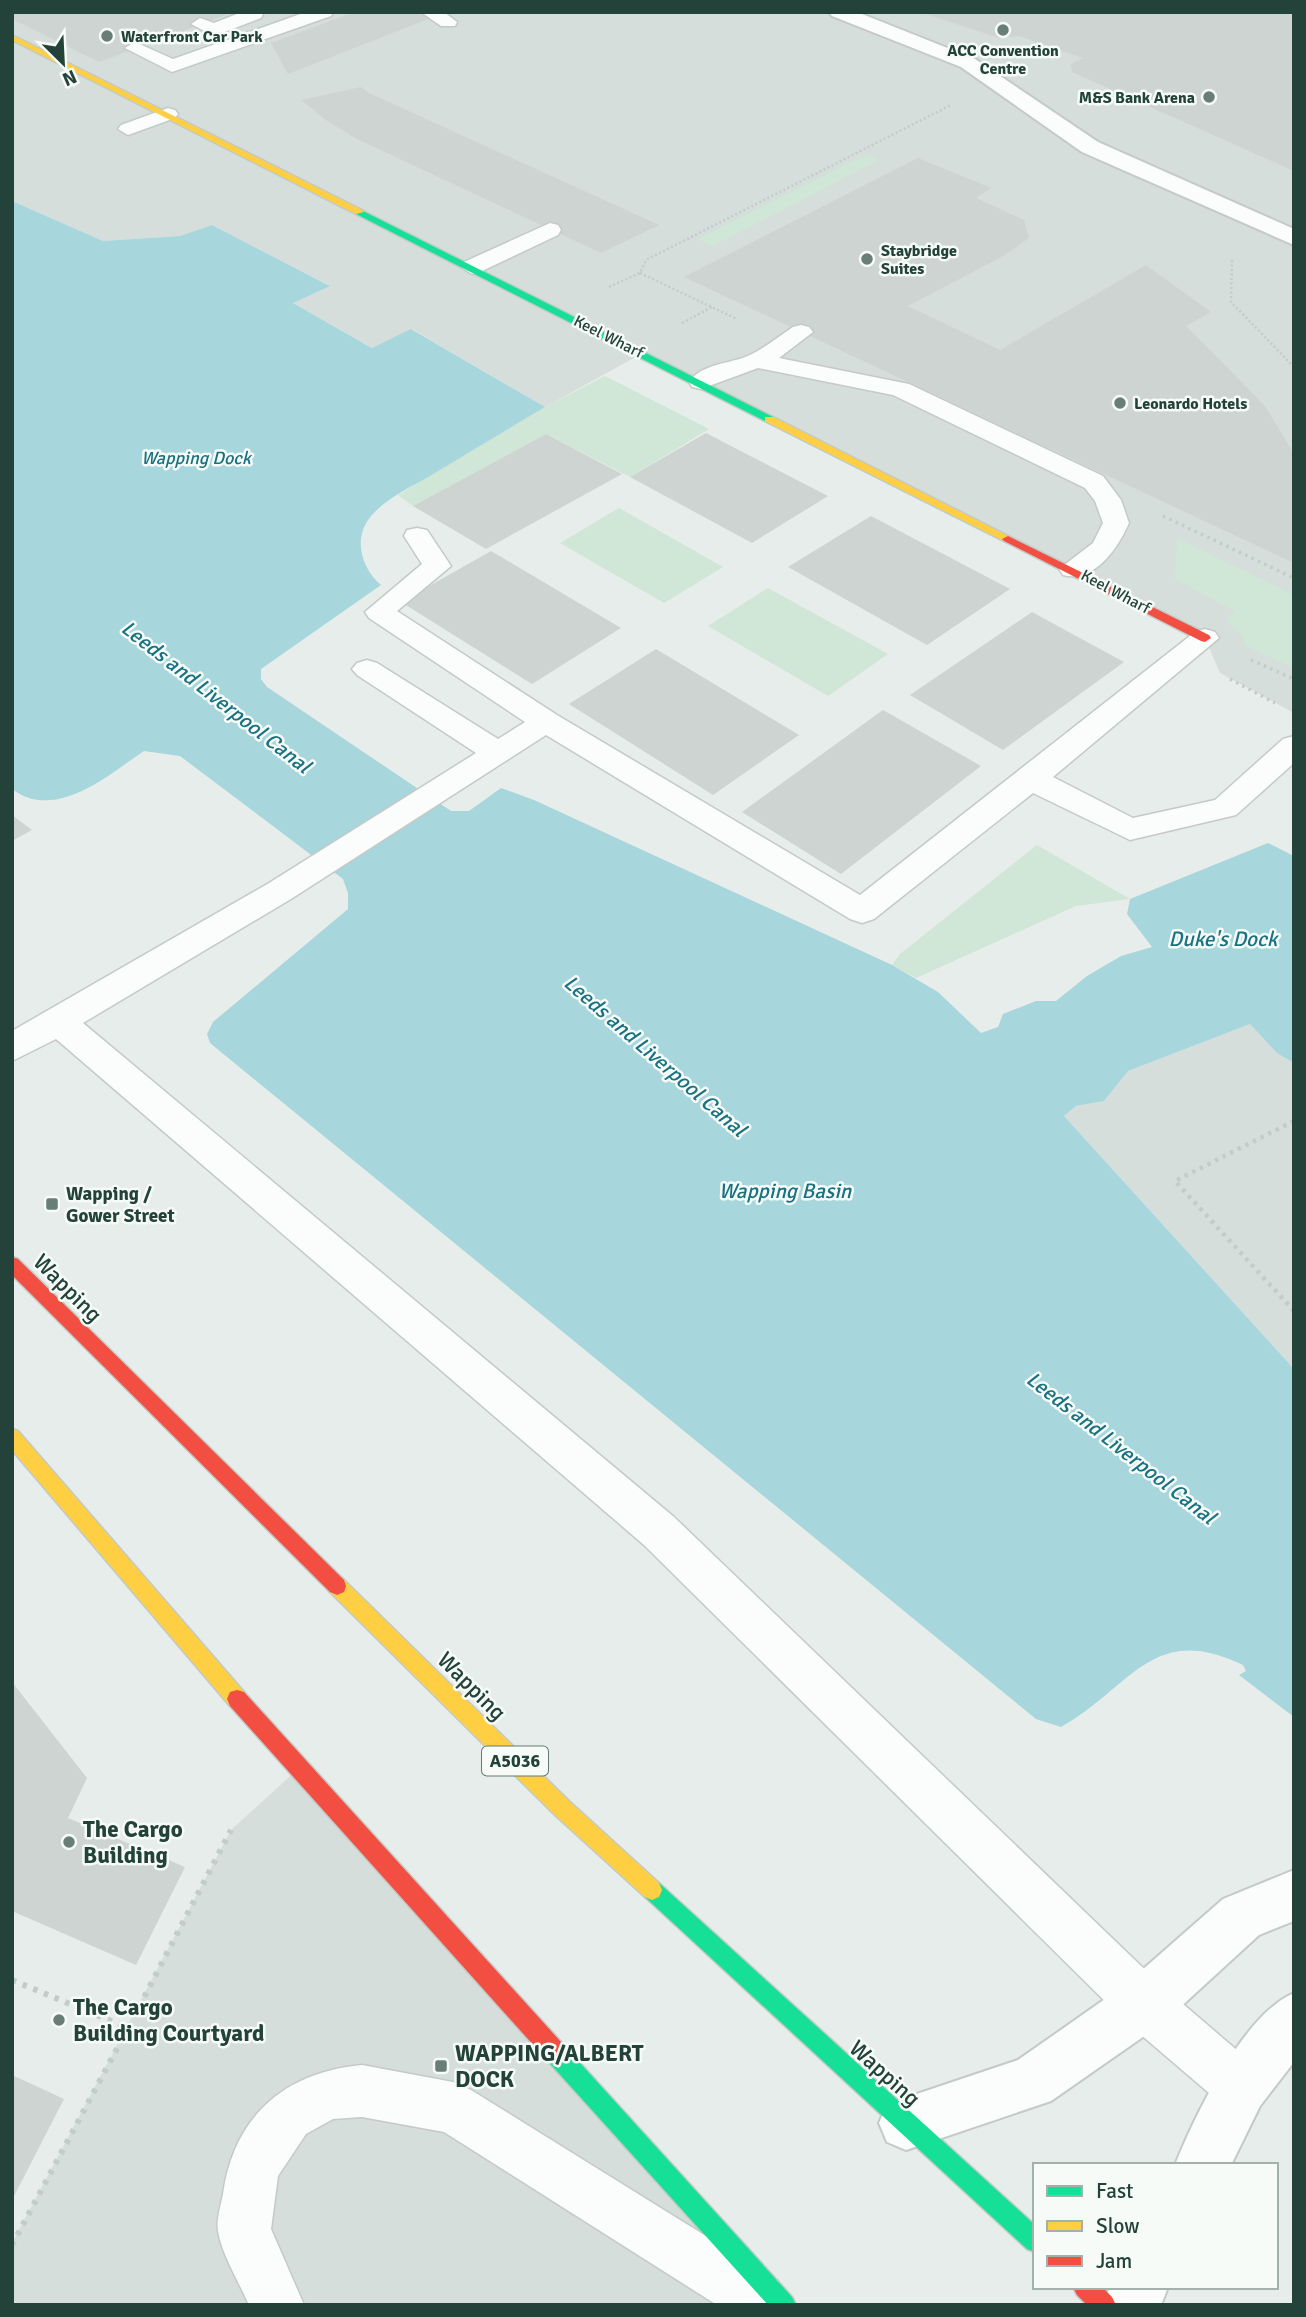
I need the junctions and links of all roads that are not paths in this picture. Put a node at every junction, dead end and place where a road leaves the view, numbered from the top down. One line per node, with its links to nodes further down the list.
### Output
1 (260, 12): 7 (lane)
2 (324, 12): 7 (lane)
3 (430, 12): 5 (lane)
4 (839, 12): 12 (street)
5 (448, 22)
6 (12, 37): 9 (main road, Keel Wharf)
7 (239, 44): 8 (lane)
8 (135, 48)
9 (168, 114): 10 (lane); 13 (main road, Keel Wharf)
10 (128, 129)
11 (550, 230): 13 (lane)
12 (1294, 237)
13 (472, 267): 16 (main road, Keel Wharf)
14 (801, 332): 15 (lane)
15 (758, 361): 16 (lane); 18 (lane)
16 (701, 382): 18 (main road, Keel Wharf)
17 (417, 536): 21 (lane)
18 (1073, 569): 19 (main road, Keel Wharf)
19 (1205, 638): 24 (lane)
20 (367, 669): 23 (lane)
21 (546, 722): 23 (lane); 24 (lane)
22 (1294, 746): 24 (lane)
23 (495, 751): 25 (lane)
24 (1031, 779)
25 (58, 1021): 26 (lane); 30 (lane)
26 (12, 1048)
27 (12, 1264): 33 (main road, Wapping / A5036)
28 (12, 1437): 40 (main road)
29 (1294, 1895): 30 (street)
30 (1144, 2004): 32 (lane); 33 (street)
31 (1294, 2019): 32 (street)
32 (1241, 2087): 34 (street)
33 (906, 2123): 35 (main road, Wapping / A5036)
34 (1203, 2163)
35 (1033, 2239)
36 (1087, 2289): 41 (main road)
37 (1139, 2289): 42 (street)
38 (277, 2305): 39 (lane)
39 (766, 2305)
40 (784, 2305)
41 (1104, 2305)
42 (1131, 2305)

